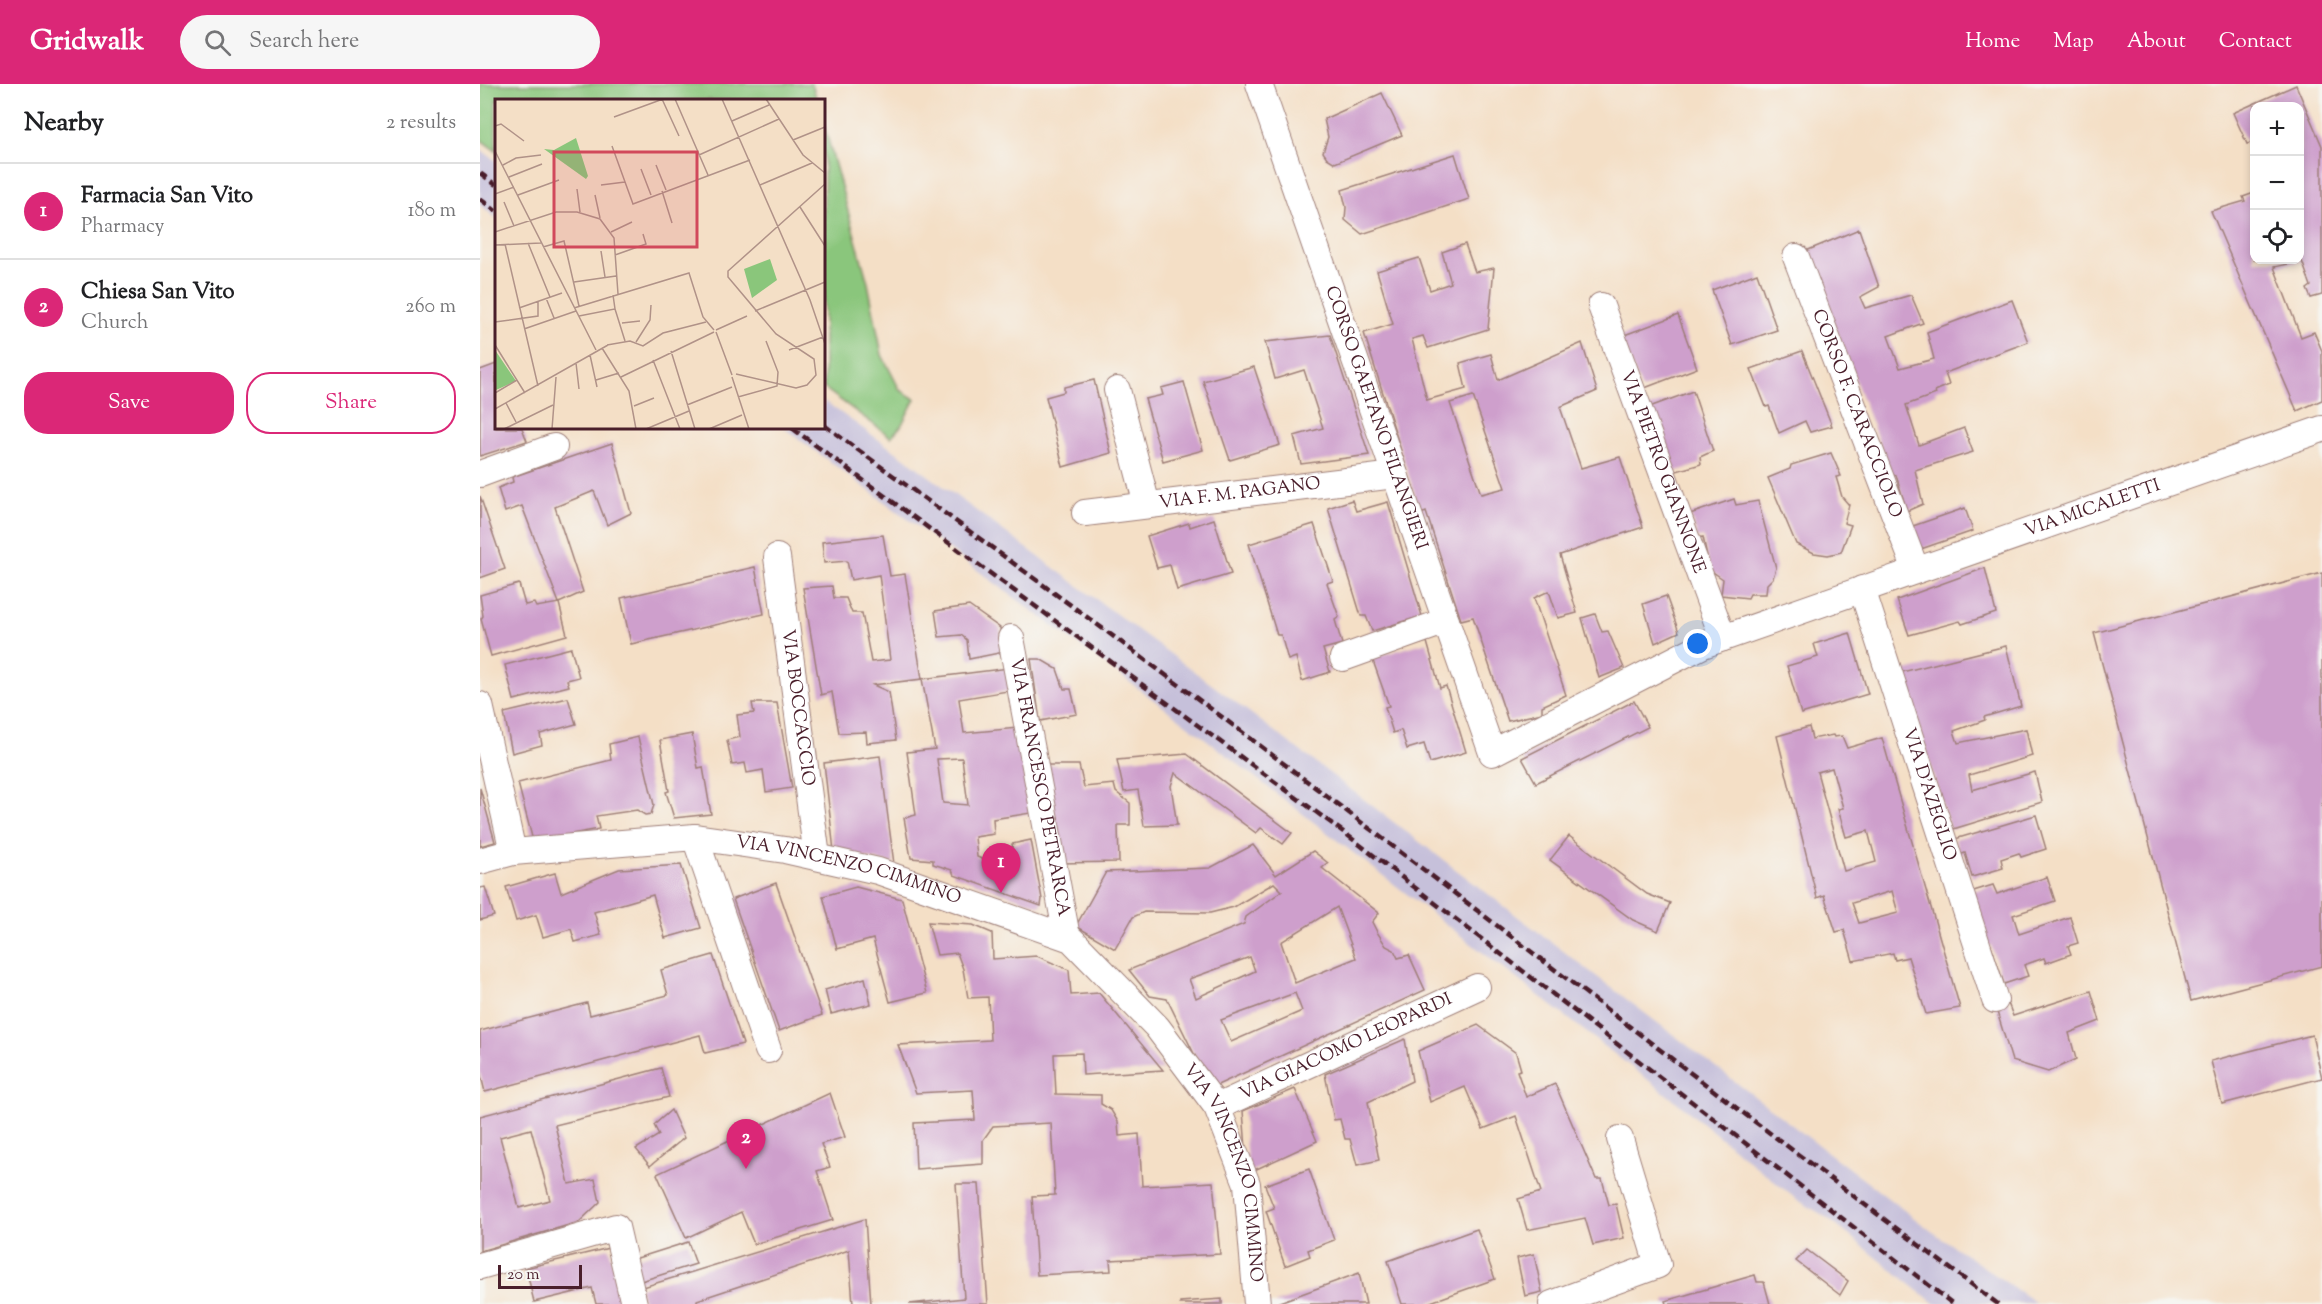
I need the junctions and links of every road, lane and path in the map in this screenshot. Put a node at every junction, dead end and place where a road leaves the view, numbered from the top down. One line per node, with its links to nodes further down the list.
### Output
1 (1259, 84): 8 (street, CORSO GAETANO FILANGIERI)
2 (1796, 257): 12 (street, CORSO F. CARACCIOLO)
3 (1601, 306): 16 (street, VIA PIETRO GIANNONE)
4 (1117, 390): 9 (street)
5 (2322, 429): 12 (street, VIA MICALETTI)
6 (554, 447): 7 (street)
7 (480, 474)
8 (1395, 475): 9 (street, VIA F. M. PAGANO); 14 (street, CORSO GAETANO FILANGIERI)
9 (1147, 506): 10 (street, VIA F. M. PAGANO)
10 (1085, 513)
11 (777, 557): 22 (street, VIA BOCCACCIO)
12 (1916, 570): 13 (street, VIA MICALETTI)
13 (1862, 589): 16 (street, VIA MICALETTI); 26 (street, VIA D'AZEGLIO)
14 (1446, 621): 17 (street); 19 (street, CORSO GAETANO FILANGIERI)
15 (1011, 638): 24 (street, VIA FRANCESCO PETRARCA)
16 (1723, 638): 19 (street, VIA MICALETTI)
17 (1343, 658)
18 (480, 705): 21 (street)
19 (1492, 753)
20 (695, 837): 21 (street, VIA VINCENZO CIMMINO); 22 (street, VIA VINCENZO CIMMINO); 27 (street)
21 (513, 852): 23 (street, VIA VINCENZO CIMMINO)
22 (817, 857): 24 (street, VIA VINCENZO CIMMINO)
23 (480, 861)
24 (1067, 938): 28 (street, VIA VINCENZO CIMMINO)
25 (1477, 987): 28 (street, VIA GIACOMO LEOPARDI)
26 (1995, 1000)
27 (768, 1050)
28 (1216, 1107): 32 (street, VIA VINCENZO CIMMINO)
29 (1620, 1139): 33 (street)
30 (480, 1266): 31 (street)
31 (634, 1304)
32 (1257, 1304)
33 (1552, 1304)

